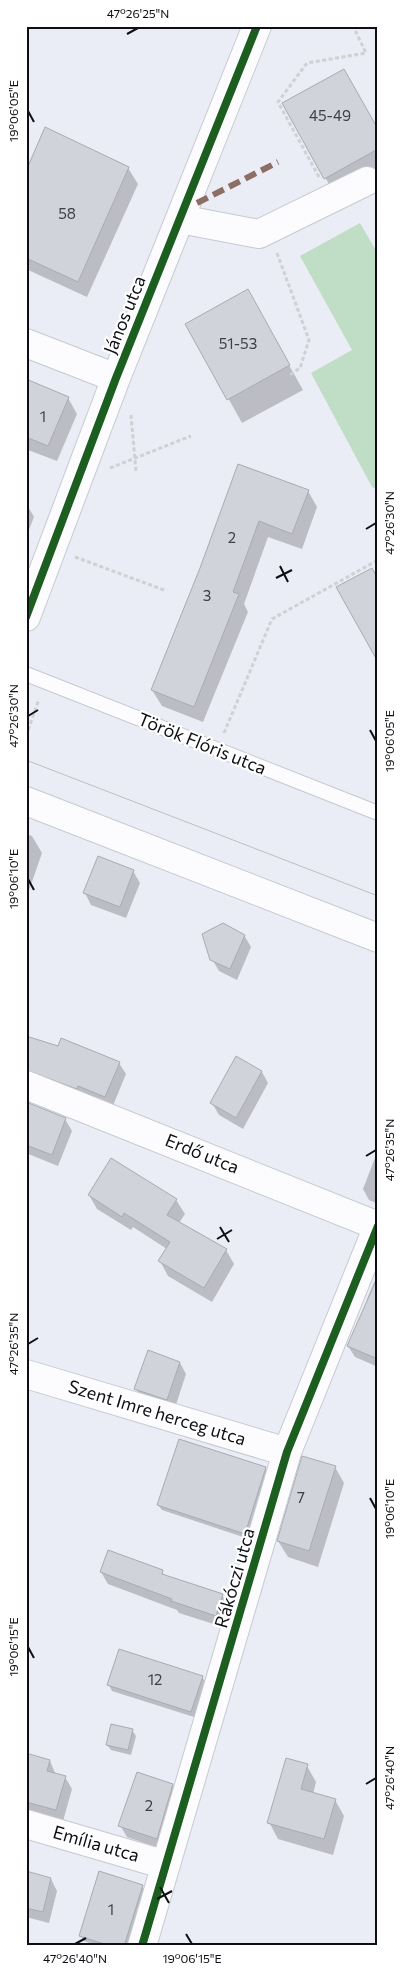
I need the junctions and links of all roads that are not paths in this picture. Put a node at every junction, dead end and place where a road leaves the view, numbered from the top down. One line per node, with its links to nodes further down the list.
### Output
1 (257, 26): 3 (street, János utca)
2 (374, 185): 3 (street)
3 (180, 220): 5 (street, János utca)
4 (26, 343): 5 (street)
5 (116, 378): 6 (street, János utca)
6 (27, 615)
7 (26, 674): 9 (lane, Török Flóris utca)
8 (26, 801): 10 (street)
9 (378, 813)
10 (378, 938)
11 (26, 1085): 12 (street, Erdő utca)
12 (378, 1226): 14 (street, Rákóczi utca)
13 (26, 1374): 14 (street, Szent Imre herceg utca)
14 (287, 1452): 16 (street, Rákóczi utca)
15 (26, 1824): 16 (street, Emília utca)
16 (166, 1865): 17 (street, Rákóczi utca)
17 (142, 1946)

